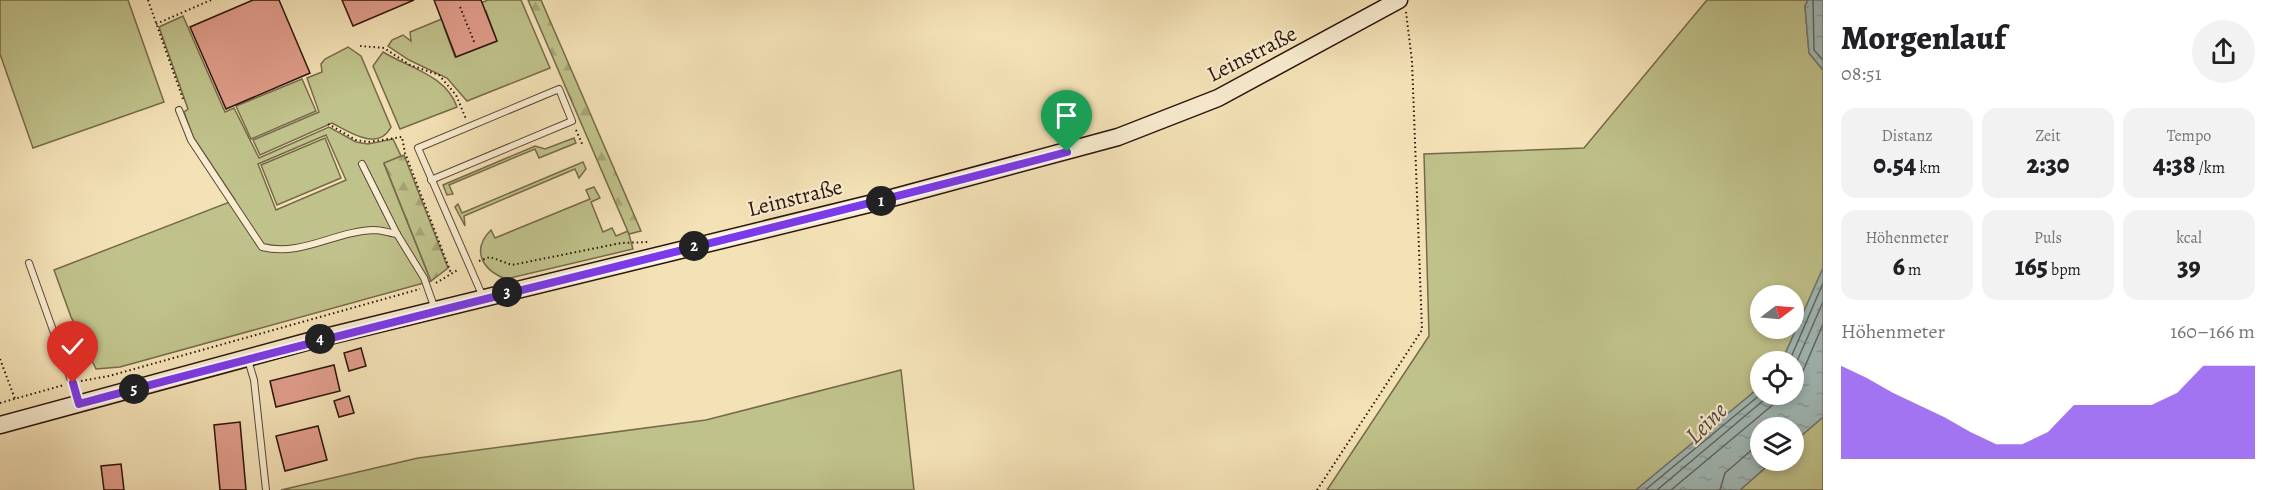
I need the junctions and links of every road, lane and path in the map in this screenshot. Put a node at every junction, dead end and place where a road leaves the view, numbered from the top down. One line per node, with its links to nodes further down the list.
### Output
1 (148, 0): 5 (path)
2 (211, 0): 5 (path)
3 (1403, 5): 21 (main road, Leinstraße); 31 (path)
4 (460, 7): 6 (path)
5 (156, 24): 8 (path)
6 (475, 44)
7 (360, 46): 10 (path)
8 (179, 110): 15 (lane)
9 (328, 124): 19 (path)
10 (469, 126): 14 (lane); 14 (lane)
11 (579, 136): 12 (path)
12 (583, 146)
13 (362, 164): 15 (lane)
14 (431, 180): 18 (lane)
15 (397, 234): 20 (lane)
16 (649, 242): 18 (path)
17 (29, 263): 25 (lane)
18 (469, 265): 19 (path); 21 (lane)
19 (451, 273): 20 (path)
20 (427, 287): 22 (lane); 25 (path)
21 (483, 298): 22 (main road, Leinstraße)
22 (435, 310): 23 (main road, Leinstraße)
23 (248, 358): 28 (main road, Leinstraße); 30 (lane)
24 (0, 359): 26 (path)
25 (73, 383): 26 (path); 28 (lane)
26 (15, 399): 27 (path)
27 (0, 403)
28 (79, 404): 29 (main road, Leinstraße)
29 (0, 425)
30 (266, 490)
31 (1317, 490)

